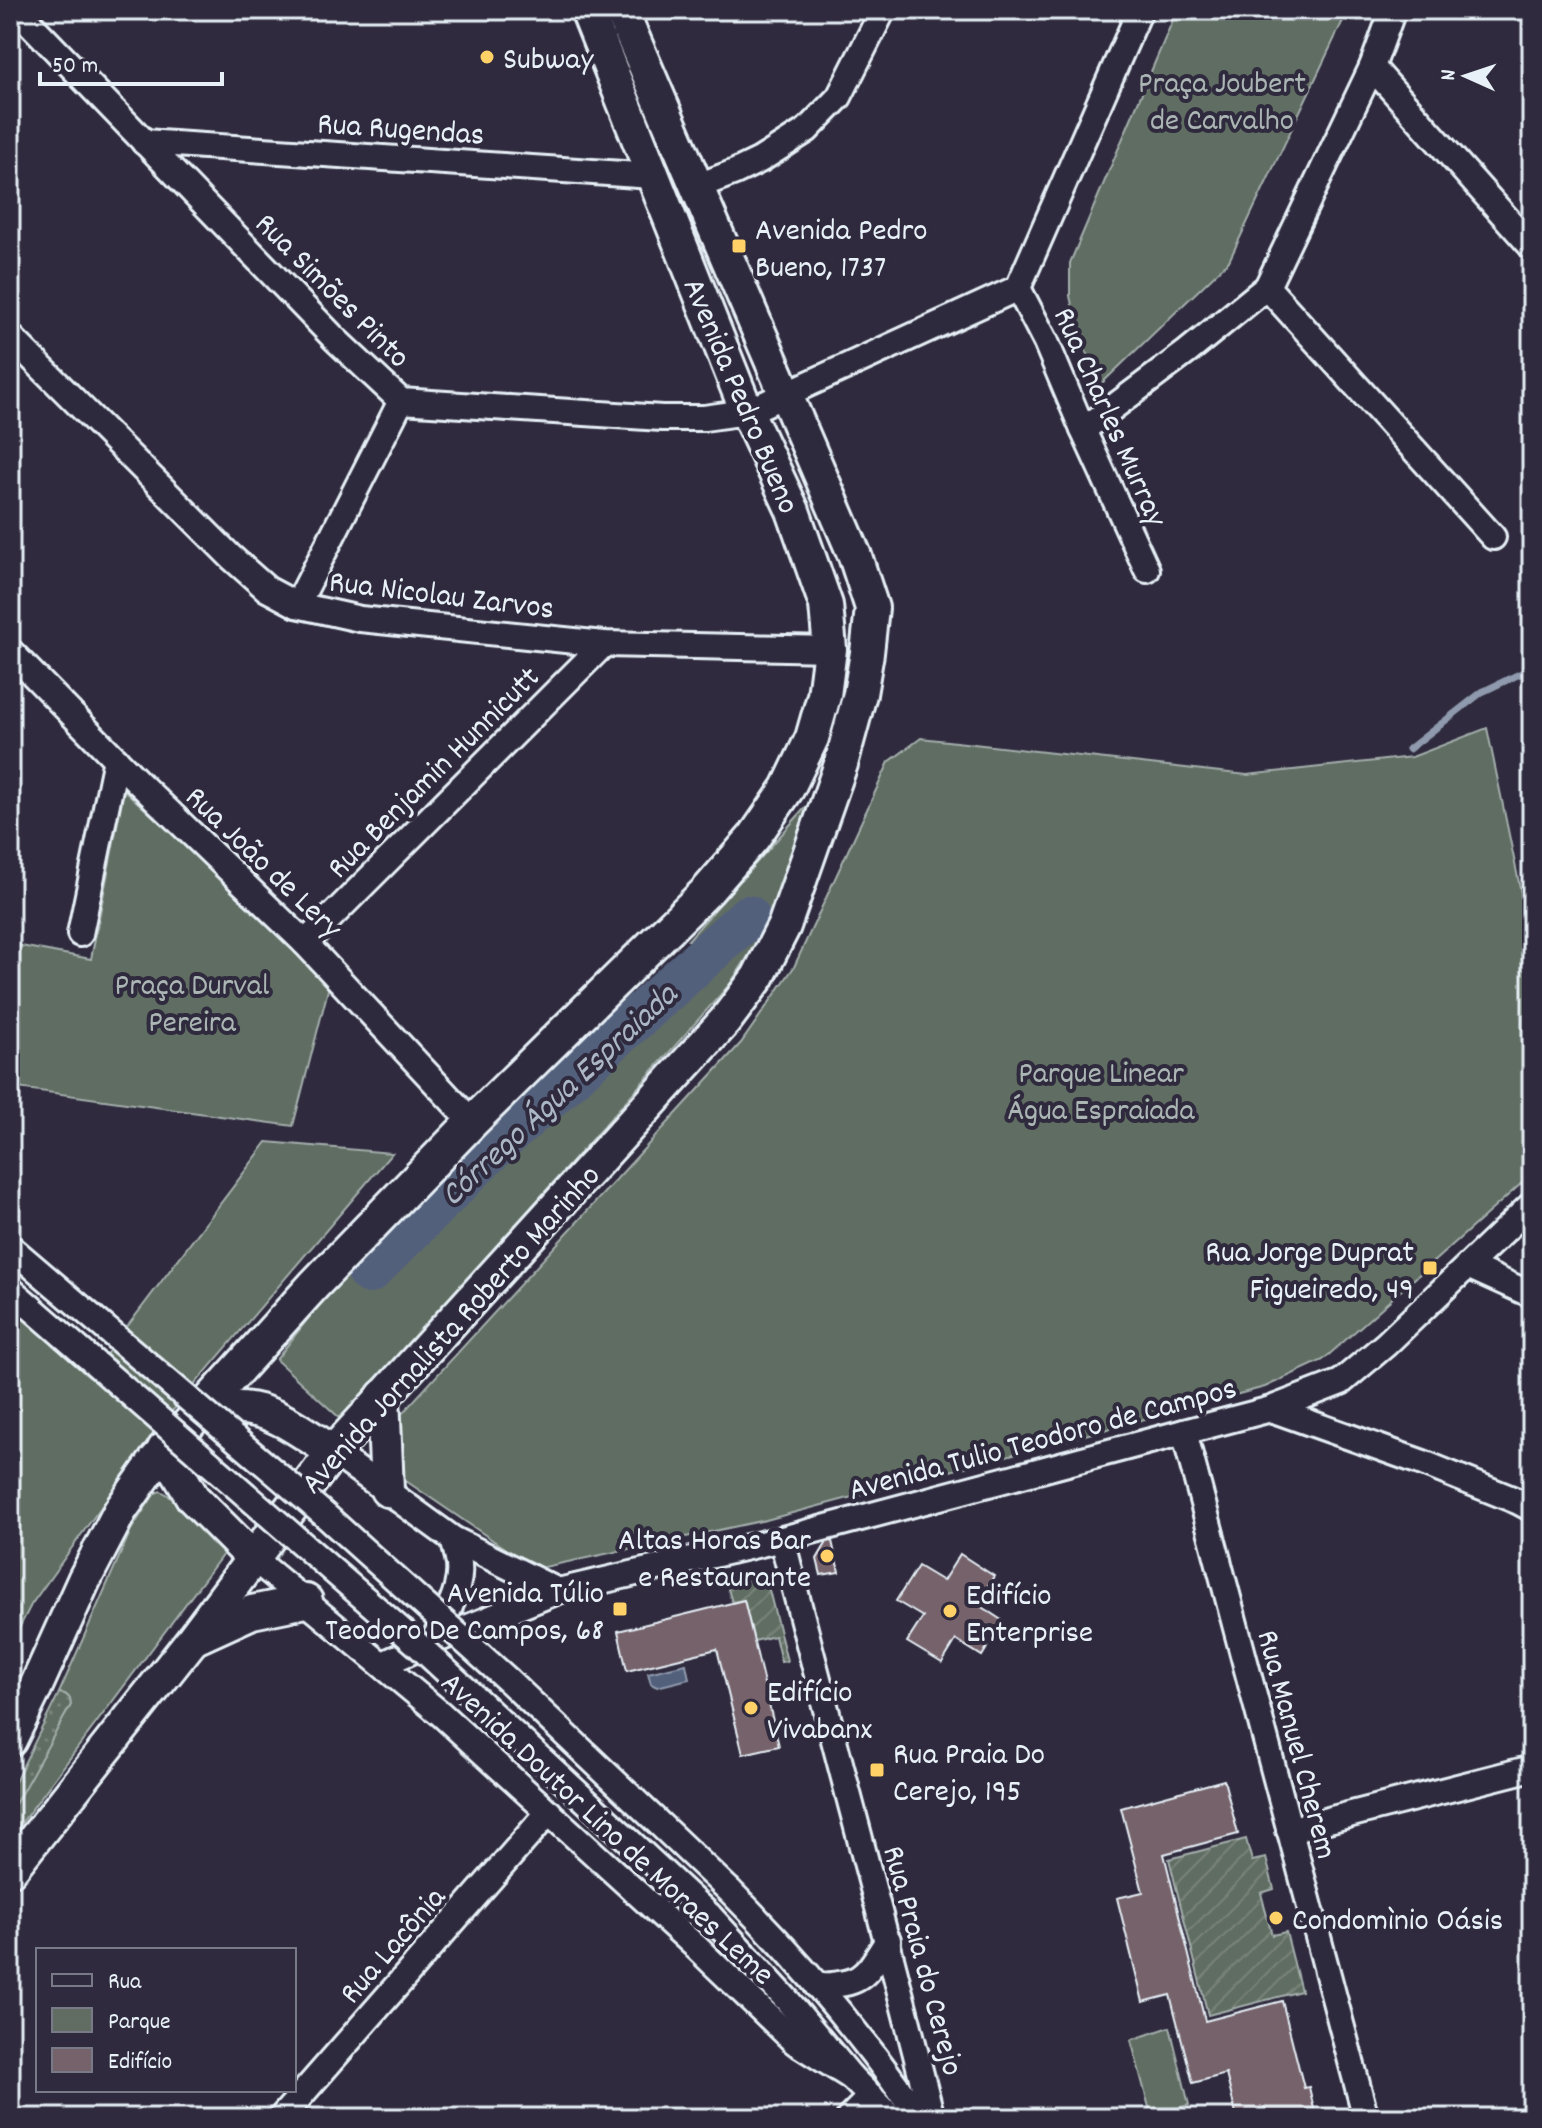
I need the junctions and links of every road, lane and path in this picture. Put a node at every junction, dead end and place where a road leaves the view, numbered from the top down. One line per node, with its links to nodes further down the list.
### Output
1 (17, 10): 8 (street, Rua Simões Pinto)
2 (587, 10): 9 (main road, Avenida Pedro Bueno)
3 (621, 10): 10 (main road, Avenida Pedro Bueno)
4 (883, 10): 10 (street)
5 (1140, 10): 13 (street)
6 (1393, 10): 7 (street)
7 (1372, 67): 11 (street); 12 (street)
8 (144, 142): 9 (street, Rua Rugendas); 16 (street, Rua Simões Pinto)
9 (653, 176): 17 (main road, Avenida Pedro Bueno)
10 (698, 186): 15 (main road, Avenida Pedro Bueno)
11 (1532, 247)
12 (1267, 287): 18 (street); 19 (street)
13 (1018, 288): 15 (street, Rua Simões Pinto); 18 (street, Rua Charles Murray)
14 (10, 336): 21 (street, Rua Nicolau Zarvos)
15 (787, 394): 17 (street, Rua Simões Pinto); 26 (main road, Avenida Pedro Bueno)
16 (401, 401): 17 (street, Rua Simões Pinto); 21 (street)
17 (747, 412): 23 (main road, Avenida Pedro Bueno)
18 (1083, 430): 20 (street, Rua Charles Murray)
19 (1493, 537)
20 (1147, 570)
21 (297, 605): 22 (street, Rua Nicolau Zarvos)
22 (604, 644): 23 (street, Rua Nicolau Zarvos); 28 (street, Rua Benjamin Hunnicutt)
23 (830, 649): 29 (main road, Avenida Pedro Bueno)
24 (10, 651): 25 (street, Rua João de Lery)
25 (116, 759): 27 (street); 28 (street, Rua João de Lery)
26 (841, 764): 35 (main road, Avenida Jornalista Roberto Marinho)
27 (80, 934)
28 (305, 943): 29 (street, Rua João de Lery)
29 (472, 1122): 37 (main road)
30 (1532, 1204): 32 (street)
31 (10, 1247): 57 (street, Avenida Doutor Lino de Moraes Leme, bridge)
32 (1468, 1266): 34 (street); 36 (street)
33 (10, 1289): 58 (street, Avenida Doutor Lino de Moraes Leme, bridge)
34 (1532, 1295)
35 (383, 1396): 40 (main road, Avenida Jornalista Roberto Marinho); 41 (main road)
36 (1271, 1409): 38 (street, Avenida Tulio Teodoro de Campos); 42 (street, Avenida Tulio Teodoro de Campos)
37 (197, 1413): 39 (main road); 40 (main road)
38 (1184, 1432): 44 (street, Avenida Tulio Teodoro de Campos); 54 (street, Rua Manuel Cherem)
39 (164, 1449): 45 (main road); 51 (main road)
40 (333, 1452): 41 (street); 45 (main road, Avenida Jornalista Roberto Marinho)
41 (387, 1490): 43 (street)
42 (1532, 1509)
43 (453, 1539): 46 (street); 49 (street)
44 (782, 1539): 46 (street, Avenida Tulio Teodoro de Campos); 56 (street, Rua Praia do Cerejo)
45 (253, 1558): 47 (street, Avenida Doutor Lino de Moraes Leme); 48 (main road, Avenida Jornalista Roberto Marinho)
46 (558, 1591): 49 (street, Avenida Tulio Teodoro de Campos)
47 (306, 1601): 48 (main road); 50 (street, Avenida Doutor Lino de Moraes Leme)
48 (192, 1640): 55 (main road, Avenida Jornalista Roberto Marinho)
49 (434, 1641): 50 (street, Avenida Tulio Teodoro de Campos)
50 (383, 1664): 53 (street, Avenida Doutor Lino de Moraes Leme)
51 (10, 1740)
52 (1532, 1768): 54 (street)
53 (549, 1812): 58 (street, Avenida Doutor Lino de Moraes Leme); 60 (street, Rua Lacônia)
54 (1289, 1830): 65 (street, Rua Manuel Cherem)
55 (10, 1870)
56 (888, 1940): 57 (street); 64 (street, Rua Praia do Cerejo)
57 (817, 1986): 63 (street, Avenida Doutor Lino de Moraes Leme)
58 (851, 2077): 59 (street, Avenida Doutor Lino de Moraes Leme)
59 (871, 2096): 61 (street); 62 (street, Avenida Doutor Lino de Moraes Leme)
60 (281, 2118)
61 (849, 2118)
62 (892, 2118)
63 (921, 2118)
64 (932, 2118)
65 (1366, 2118)

